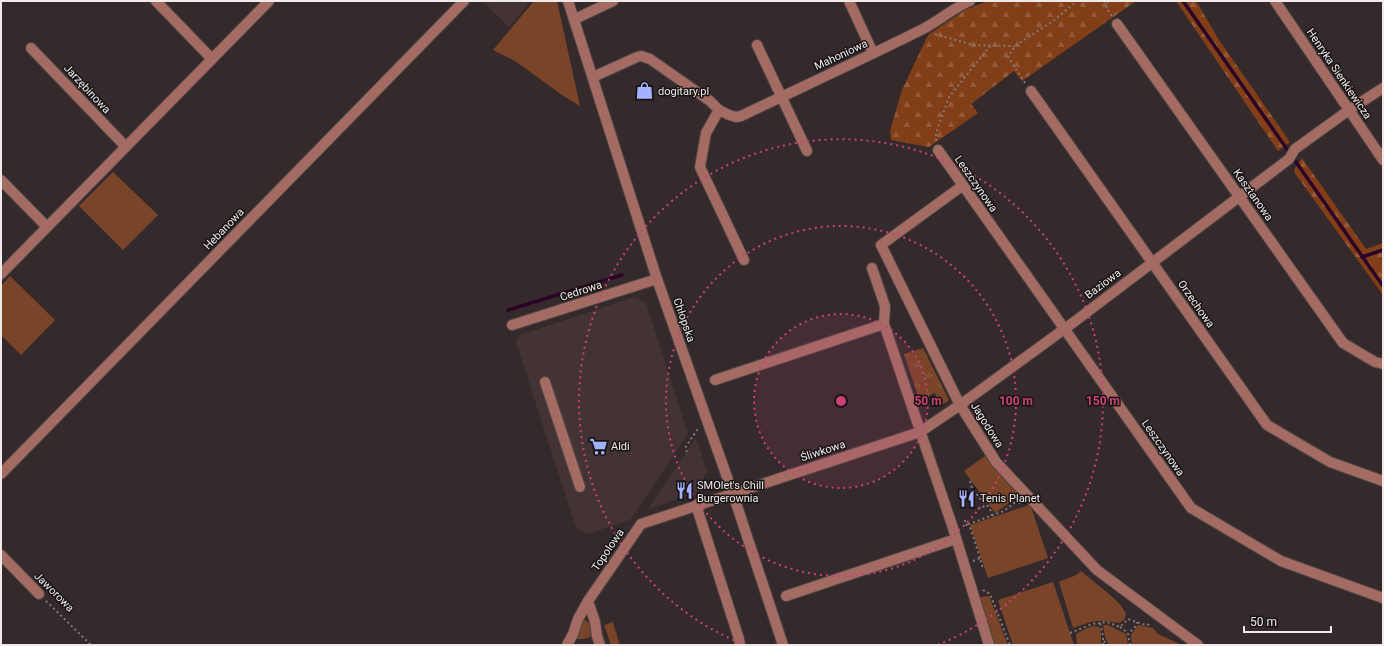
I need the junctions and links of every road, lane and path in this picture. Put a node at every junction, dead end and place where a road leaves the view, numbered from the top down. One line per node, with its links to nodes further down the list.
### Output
1 (156, 1): 19 (street)
2 (269, 1): 19 (street)
3 (464, 1): 49 (street, Hebanowa)
4 (568, 1): 11 (street, Chłopska)
5 (613, 1): 11 (street)
6 (848, 1): 18 (street)
7 (1077, 1): 16 (path)
8 (1108, 1): 12 (path)
9 (1275, 1): 25 (street, Henryka Sienkiewicza)
10 (964, 2): 18 (street, Mahoniowa)
11 (575, 19): 20 (street, Chłopska)
12 (1116, 21): 32 (street, Kasztanowa)
13 (932, 33): 15 (path)
14 (756, 45): 23 (street)
15 (990, 46): 16 (path); 27 (path)
16 (1015, 46): 21 (path)
17 (31, 48): 26 (street, Jarzębinowa)
18 (873, 53): 23 (street, Mahoniowa)
19 (212, 59): 26 (street)
20 (593, 77): 24 (street, Mahoniowa); 38 (street, Chłopska)
21 (1028, 87): 35 (street, Orzechowa)
22 (1383, 88): 25 (street, Baziowa)
23 (781, 97): 24 (street, Mahoniowa); 28 (street)
24 (719, 110): 34 (street)
25 (1349, 110): 29 (street, Henryka Sienkiewicza); 32 (street, Baziowa)
26 (126, 147): 33 (street)
27 (938, 150): 31 (street, Leszczynowa)
28 (807, 151)
29 (1383, 160)
30 (1, 180): 33 (street)
31 (962, 186): 41 (street, Leszczynowa); 45 (street, Jagodowa)
32 (1239, 196): 35 (street, Baziowa); 42 (street, Kasztanowa)
33 (47, 227): 37 (street)
34 (744, 260)
35 (1152, 262): 41 (street, Baziowa); 51 (street, Orzechowa)
36 (872, 268): 39 (street)
37 (1, 274)
38 (657, 279): 40 (street, Cedrowa); 53 (street, Chłopska)
39 (884, 324): 43 (street); 47 (street)
40 (512, 325)
41 (1064, 329): 45 (street, Baziowa); 67 (street, Leszczynowa)
42 (1383, 364)
43 (715, 380)
44 (545, 382): 52 (street)
45 (960, 406): 47 (street, Baziowa); 54 (street, Jagodowa)
46 (701, 424): 48 (path)
47 (920, 432): 53 (street, Śliwkowa); 61 (street)
48 (687, 452)
49 (1, 474)
50 (970, 481): 56 (path)
51 (1383, 481)
52 (580, 487)
53 (733, 494): 55 (street, Topolowa); 80 (street, Chłopska)
54 (1028, 496): 58 (path); 69 (street, Jagodowa)
55 (696, 505): 68 (street, Topolowa); 79 (street)
56 (986, 505): 57 (path); 58 (path)
57 (978, 509)
58 (992, 516): 60 (path)
59 (965, 520): 60 (path)
60 (969, 524): 63 (path)
61 (956, 539): 64 (street); 66 (street)
62 (1, 555): 65 (street, Jaworowa)
63 (980, 558)
64 (972, 589): 81 (street); 82 (path)
65 (39, 594): 76 (path, Jaworowa)
66 (786, 596)
67 (1383, 598)
68 (588, 601): 77 (street, Topolowa); 78 (street)
69 (1156, 614): 70 (path); 86 (street, Jagodowa)
70 (1137, 622): 72 (path); 74 (path)
71 (1100, 623): 72 (path); 73 (path); 75 (path)
72 (1120, 627): 74 (path)
73 (1070, 633)
74 (1128, 634): 85 (path)
75 (1103, 640): 83 (path); 84 (path)
76 (91, 645)
77 (566, 645)
78 (600, 645)
79 (740, 645)
80 (783, 645)
81 (989, 645)
82 (1010, 645)
83 (1103, 645)
84 (1107, 645)
85 (1130, 645)
86 (1198, 645)

